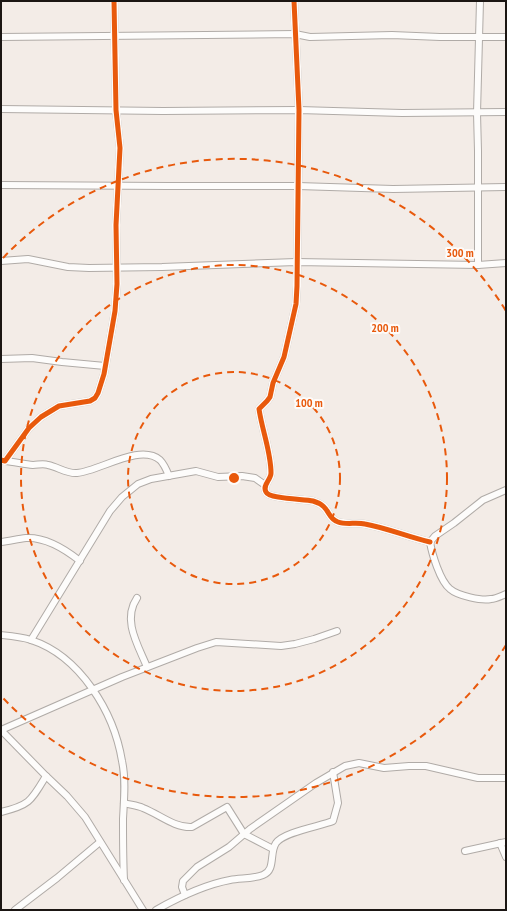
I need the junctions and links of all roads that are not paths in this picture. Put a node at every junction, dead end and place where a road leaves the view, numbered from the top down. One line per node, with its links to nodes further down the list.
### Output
1 (114, 1): 5 (street)
2 (294, 1): 4 (street)
3 (480, 1): 8 (street)
4 (295, 34): 5 (street); 8 (street); 11 (street)
5 (115, 36): 7 (street); 10 (street)
6 (506, 36): 8 (street)
7 (1, 37)
8 (479, 37): 13 (street)
9 (1, 109): 10 (street)
10 (116, 110): 11 (street); 15 (street)
11 (299, 110): 13 (street); 16 (street)
12 (506, 112): 13 (street)
13 (477, 113): 18 (street)
14 (1, 185): 15 (street)
15 (117, 185): 16 (street); 23 (street)
16 (298, 186): 18 (street); 20 (street)
17 (506, 187): 18 (street)
18 (477, 188): 22 (street)
19 (1, 261): 23 (street)
20 (296, 262): 22 (street); 23 (street); 28 (street)
21 (506, 263): 22 (street)
22 (478, 265)
23 (116, 268): 25 (street)
24 (1, 359): 25 (street)
25 (106, 366): 26 (street)
26 (3, 461): 27 (street)
27 (169, 476): 28 (street); 32 (street)
28 (265, 485): 31 (street)
29 (506, 490): 31 (street)
30 (1, 542): 32 (street)
31 (430, 542): 33 (street)
32 (80, 561): 37 (street)
33 (506, 594)
34 (137, 598): 38 (street)
35 (337, 631): 38 (street)
36 (1, 635): 37 (street)
37 (31, 640): 39 (street)
38 (147, 667): 39 (street)
39 (93, 691): 40 (street); 44 (street)
40 (1, 730): 42 (street)
41 (334, 772): 43 (street); 46 (street); 49 (street)
42 (46, 776): 45 (street); 47 (street)
43 (506, 778)
44 (124, 803): 46 (street); 52 (street)
45 (1, 812)
46 (244, 834): 49 (street); 53 (street)
47 (100, 842): 52 (street); 54 (street)
48 (503, 843): 50 (street); 51 (street)
49 (273, 849): 53 (street)
50 (465, 851)
51 (506, 857)
52 (124, 880): 55 (street)
53 (185, 895): 56 (street)
54 (15, 910)
55 (143, 910)
56 (156, 910)

